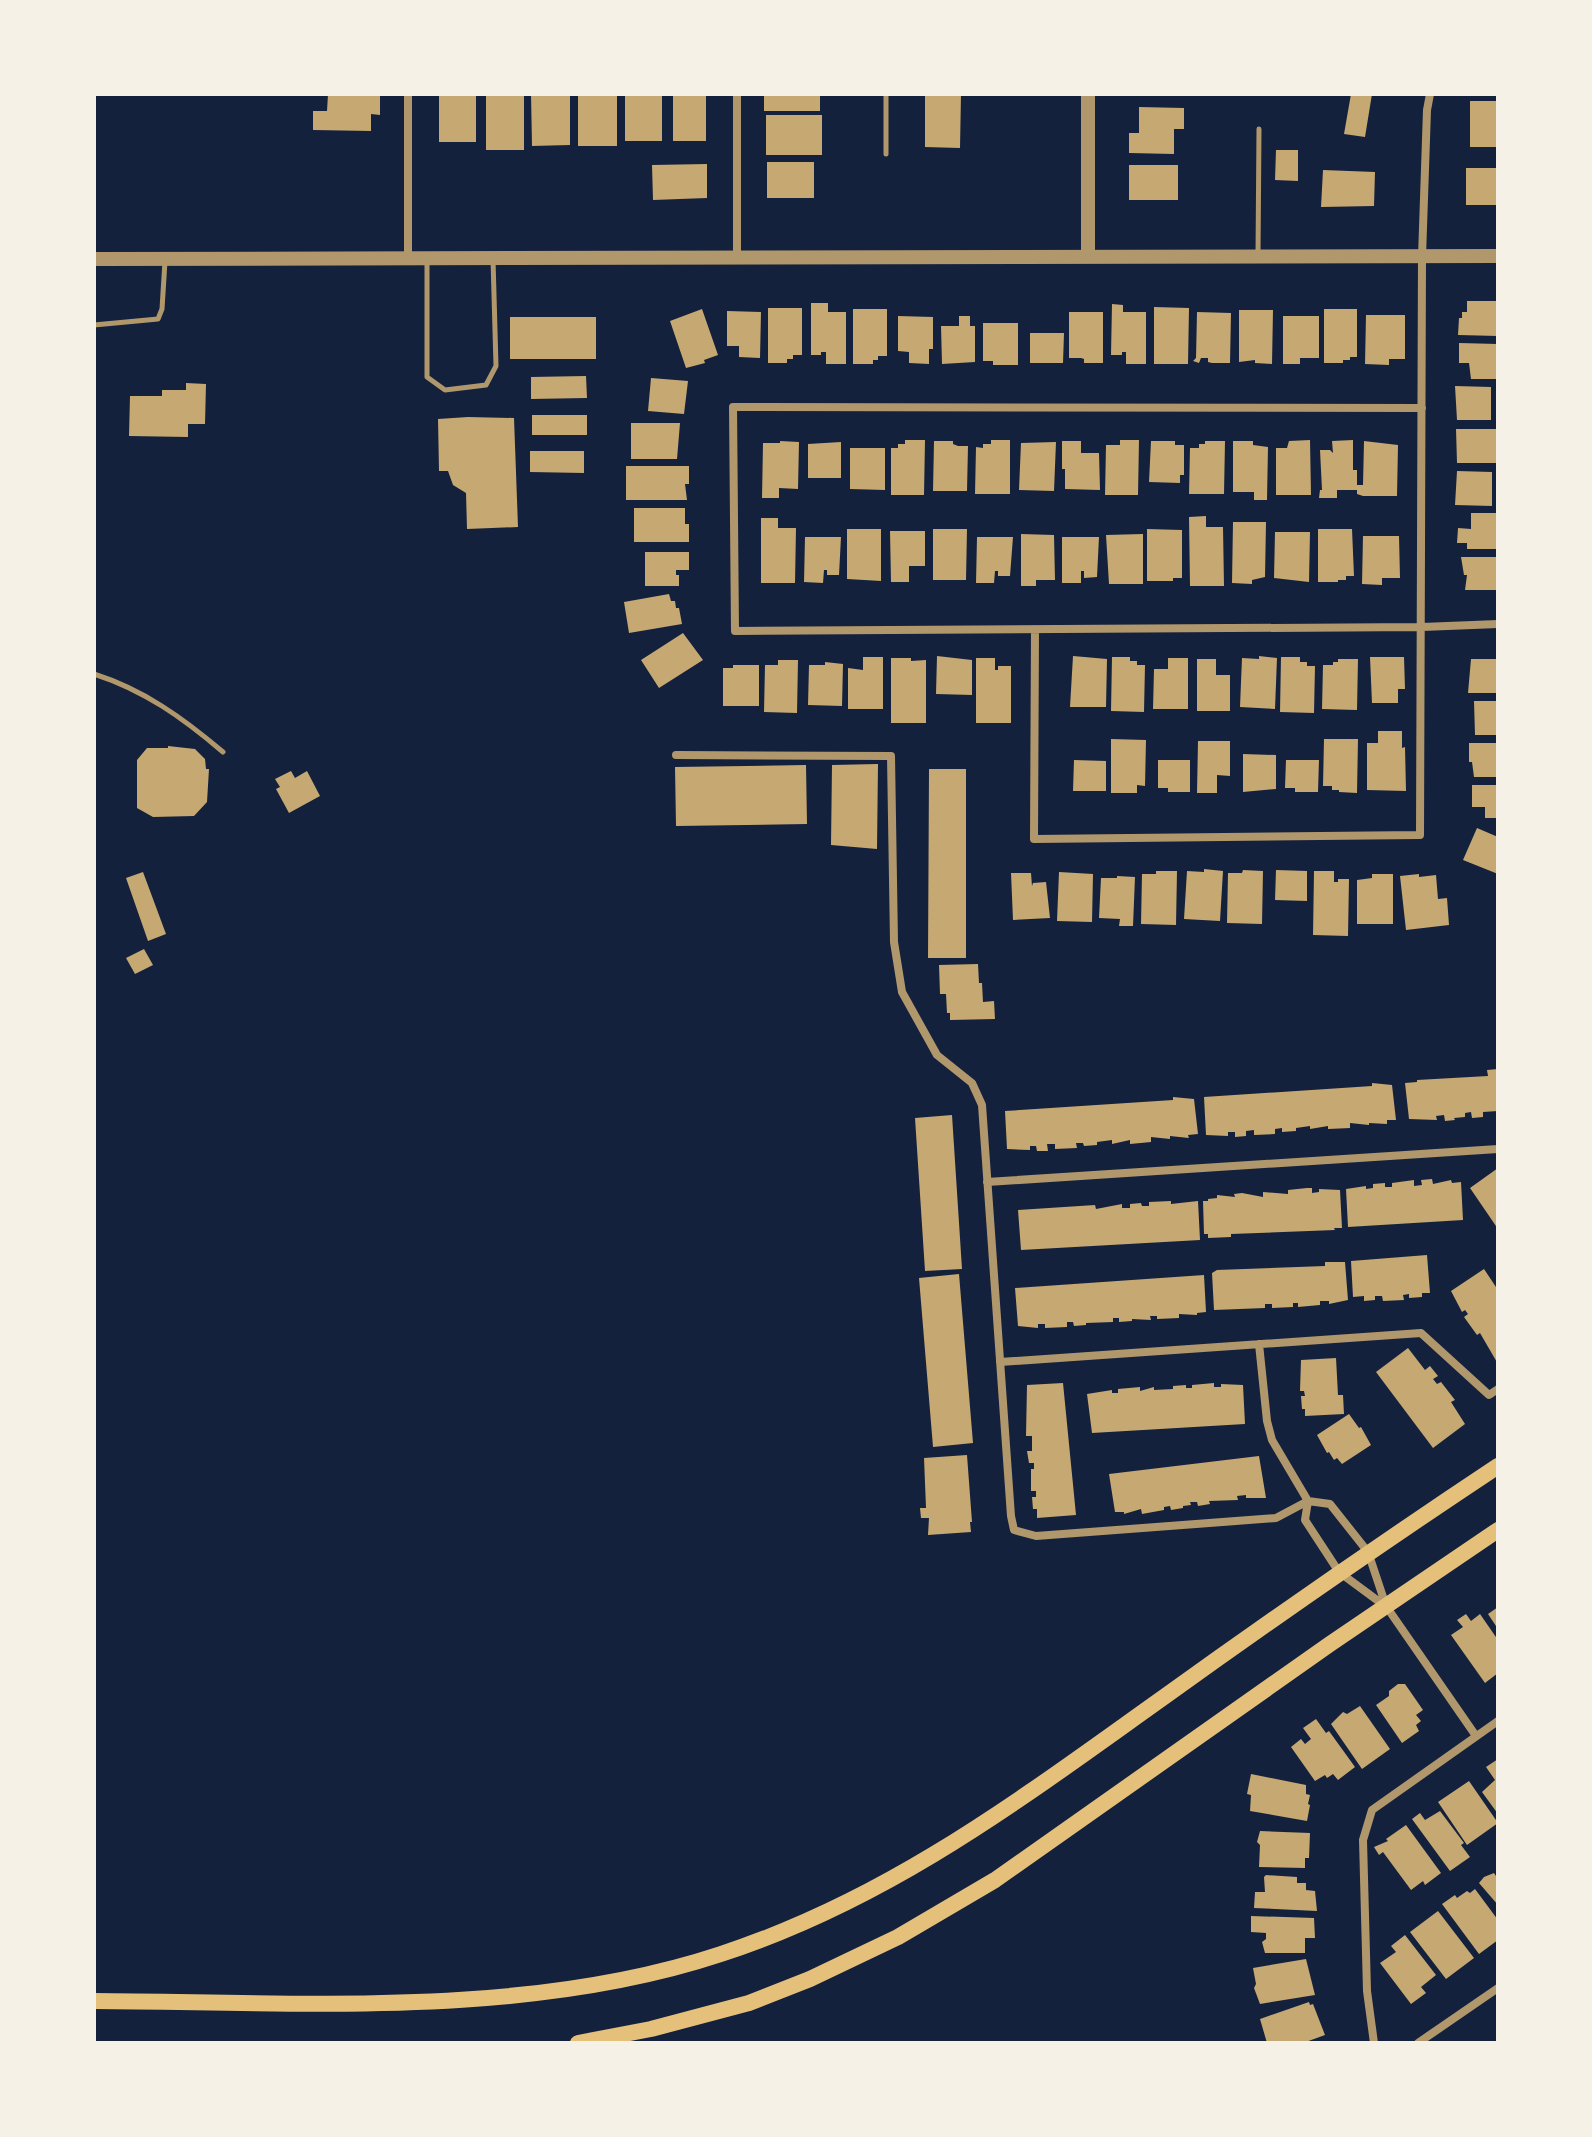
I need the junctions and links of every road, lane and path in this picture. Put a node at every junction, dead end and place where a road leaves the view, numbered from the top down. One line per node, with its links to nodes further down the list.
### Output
1 (408, 94): 13 (street)
2 (737, 94): 8 (street)
3 (886, 94): 7 (lane)
4 (1088, 94): 9 (street)
5 (1430, 94): 12 (street)
6 (1259, 129): 10 (lane)
7 (886, 154)
8 (737, 256): 9 (street); 15 (street)
9 (1088, 256): 10 (street)
10 (1258, 256): 12 (street)
11 (1498, 256): 12 (street)
12 (1422, 257): 19 (street)
13 (408, 258): 14 (street); 17 (street)
14 (427, 258): 15 (street); 15 (lane)
15 (493, 258)
16 (94, 259): 17 (street)
17 (165, 259): 18 (lane)
18 (94, 325)
19 (1422, 408): 21 (street); 22 (street)
20 (1498, 624): 21 (street)
21 (1422, 627): 22 (street); 22 (street)
22 (1035, 630)
23 (94, 674): 24 (lane)
24 (223, 752)
25 (676, 755): 27 (street)
26 (1498, 1149): 27 (street)
27 (987, 1182): 29 (street)
28 (1259, 1344): 29 (street); 30 (street); 32 (street)
29 (1000, 1362): 32 (street)
30 (1498, 1389)
31 (1498, 1466): 34 (main road)
32 (1308, 1501): 34 (street); 35 (street)
33 (1498, 1530): 36 (main road)
34 (1368, 1552): 35 (main road); 36 (street)
35 (1339, 1572): 36 (street); 40 (main road)
36 (1386, 1606): 38 (street); 41 (main road)
37 (1498, 1721): 38 (street)
38 (1476, 1736): 42 (street)
39 (1498, 1988): 43 (street)
40 (94, 2001)
41 (578, 2043)
42 (1374, 2043)
43 (1418, 2043)

